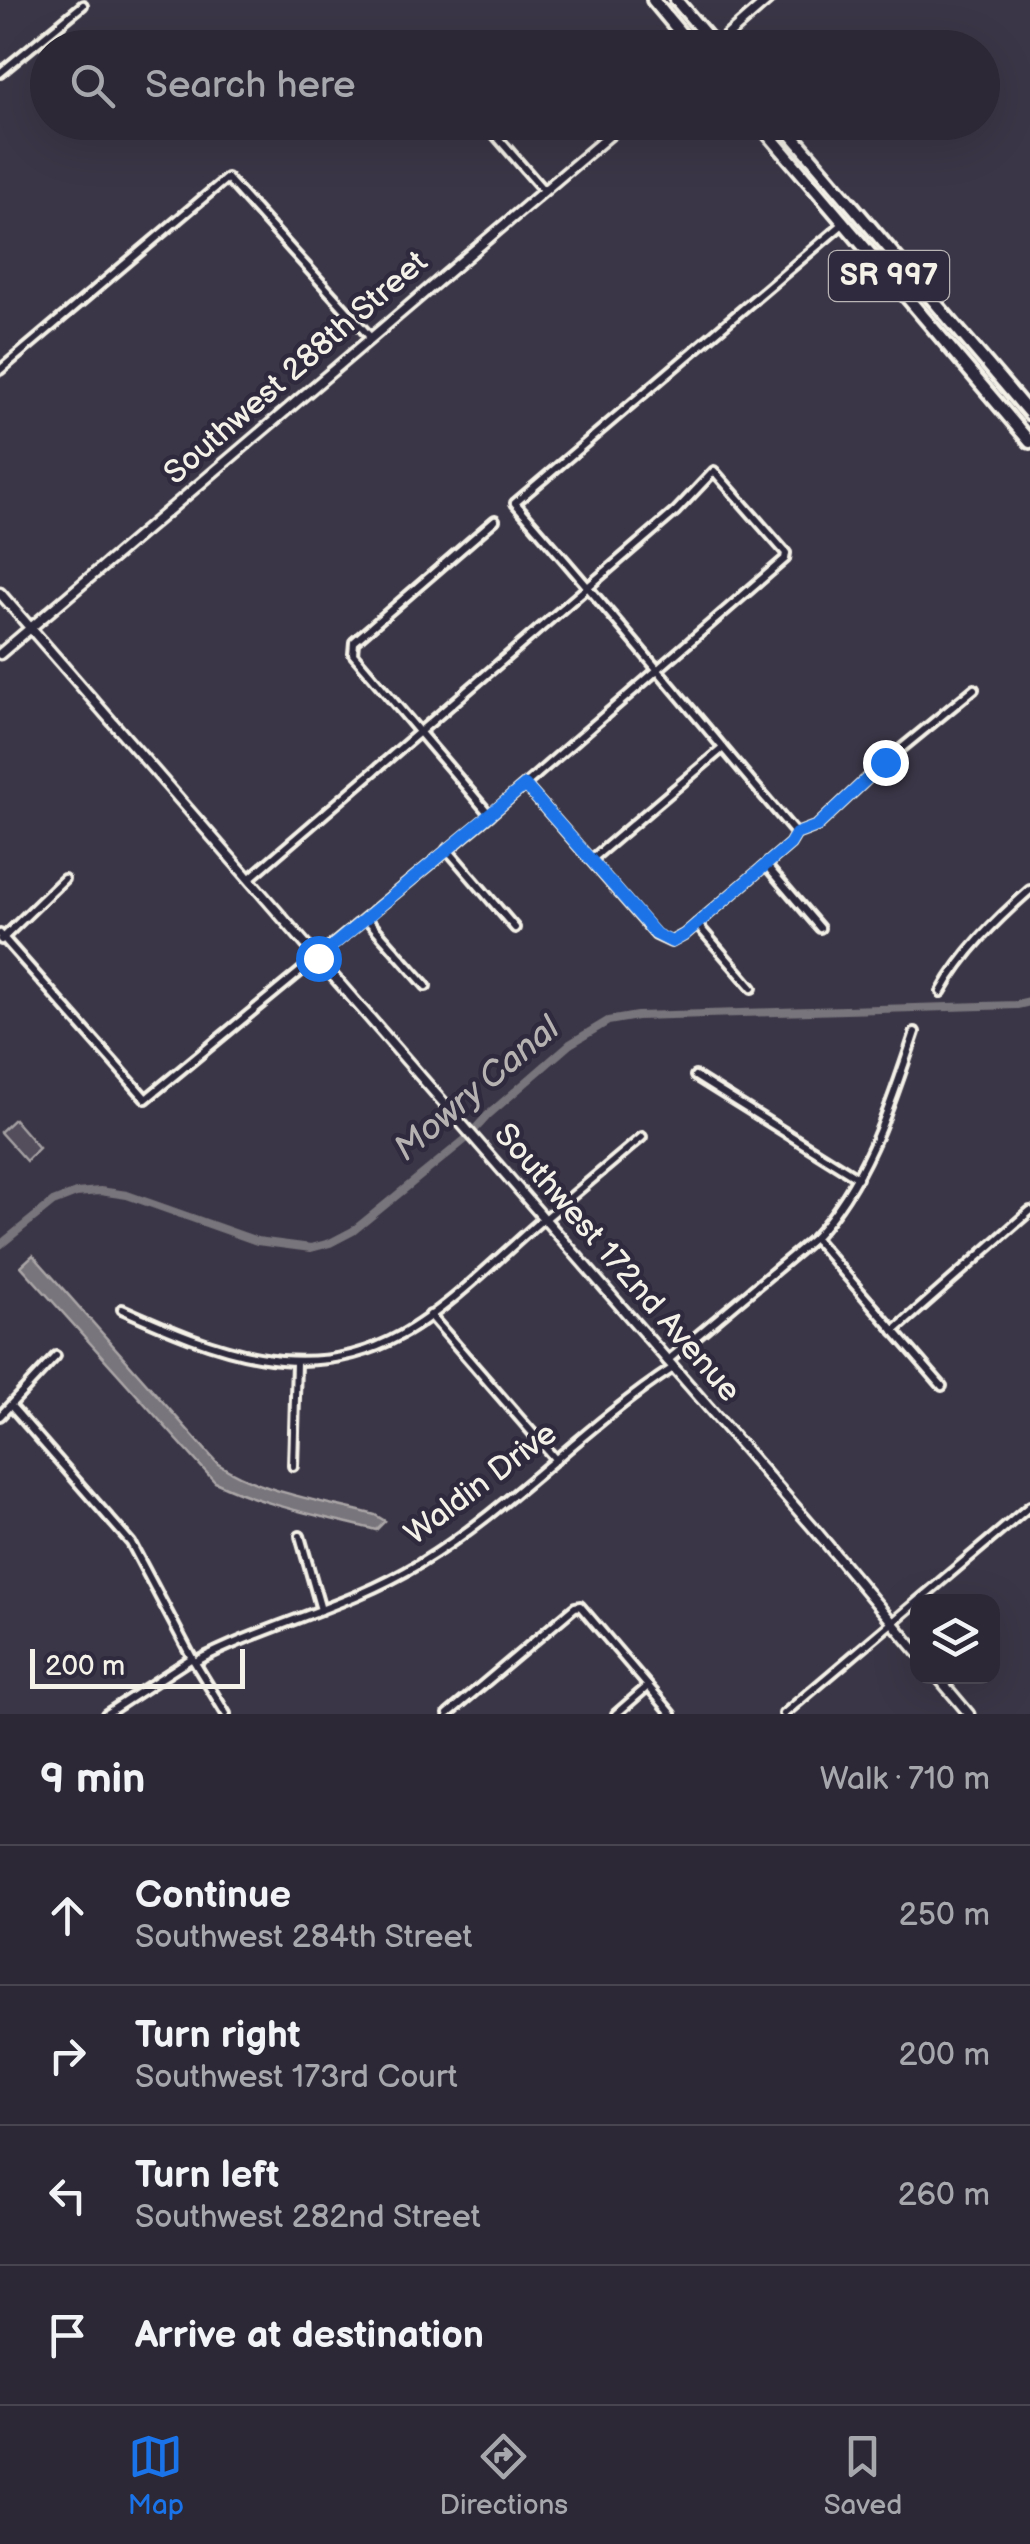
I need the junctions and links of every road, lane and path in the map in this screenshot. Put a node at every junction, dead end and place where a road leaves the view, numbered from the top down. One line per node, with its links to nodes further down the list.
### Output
1 (652, 0): 6 (highway)
2 (676, 0): 7 (highway)
3 (768, 0): 8 (street)
4 (83, 4): 5 (street)
5 (52, 30)
6 (678, 30)
7 (701, 30)
8 (734, 30)
9 (30, 48): 10 (street)
10 (0, 73)
11 (500, 140): 15 (street)
12 (604, 140): 15 (street, Southwest 288th Street)
13 (773, 140): 16 (highway, SR 997)
14 (796, 140): 19 (highway, SR 997)
15 (544, 191): 17 (street, Southwest 288th Street)
16 (844, 223): 20 (highway, SR 997); 22 (street)
17 (371, 338): 18 (street); 24 (street, Southwest 288th Street)
18 (0, 370)
19 (1030, 414)
20 (1030, 442)
21 (495, 520): 28 (street)
22 (587, 585): 26 (street); 26 (street); 28 (street)
23 (0, 592): 24 (street, Southwest 172nd Avenue)
24 (30, 628): 25 (street, Southwest 288th Street); 36 (street, Southwest 172nd Avenue)
25 (0, 654)
26 (656, 670): 29 (street); 30 (street)
27 (974, 690): 32 (street)
28 (420, 731): 31 (street); 36 (street)
29 (723, 748): 32 (street); 34 (street)
30 (525, 785): 31 (street); 34 (street)
31 (490, 815): 33 (street)
32 (796, 834): 35 (street)
33 (447, 849): 39 (street); 41 (street)
34 (591, 860): 40 (street)
35 (766, 865): 40 (street); 42 (street)
36 (250, 878): 44 (street, Southwest 172nd Avenue)
37 (64, 879): 43 (street)
38 (1030, 890): 47 (street)
39 (366, 918): 44 (street); 45 (street)
40 (697, 924): 46 (street)
41 (515, 928)
42 (820, 928)
43 (1, 938): 44 (street)
44 (318, 958): 53 (street, Southwest 172nd Avenue)
45 (426, 986)
46 (752, 988)
47 (941, 992)
48 (915, 1032): 51 (street, Waldin Drive)
49 (695, 1076): 51 (street)
50 (642, 1137): 53 (street)
51 (858, 1178): 54 (street, Waldin Drive)
52 (1030, 1211): 57 (street)
53 (544, 1218): 56 (street); 60 (street, Southwest 172nd Avenue)
54 (814, 1238): 57 (street); 60 (street, Waldin Drive)
55 (122, 1309): 59 (street)
56 (430, 1315): 59 (street); 64 (street)
57 (894, 1331): 61 (street)
58 (56, 1356): 62 (street)
59 (296, 1363): 65 (street)
60 (670, 1364): 64 (street, Waldin Drive); 69 (street, Southwest 172nd Avenue)
61 (942, 1386)
62 (12, 1406): 63 (street); 71 (street)
63 (0, 1416)
64 (556, 1460): 68 (street, Waldin Drive)
65 (293, 1466)
66 (1030, 1506): 69 (street)
67 (300, 1536): 68 (street)
68 (321, 1610): 71 (street, Waldin Drive)
69 (892, 1622): 70 (street, Southwest 172nd Avenue); 79 (street)
70 (910, 1643)
71 (193, 1660): 74 (street, Waldin Drive); 75 (street)
72 (944, 1684): 80 (street)
73 (648, 1686): 76 (street); 77 (street); 78 (street)
74 (106, 1714)
75 (226, 1714)
76 (448, 1714)
77 (616, 1714)
78 (672, 1714)
79 (784, 1714)
80 (969, 1714)

